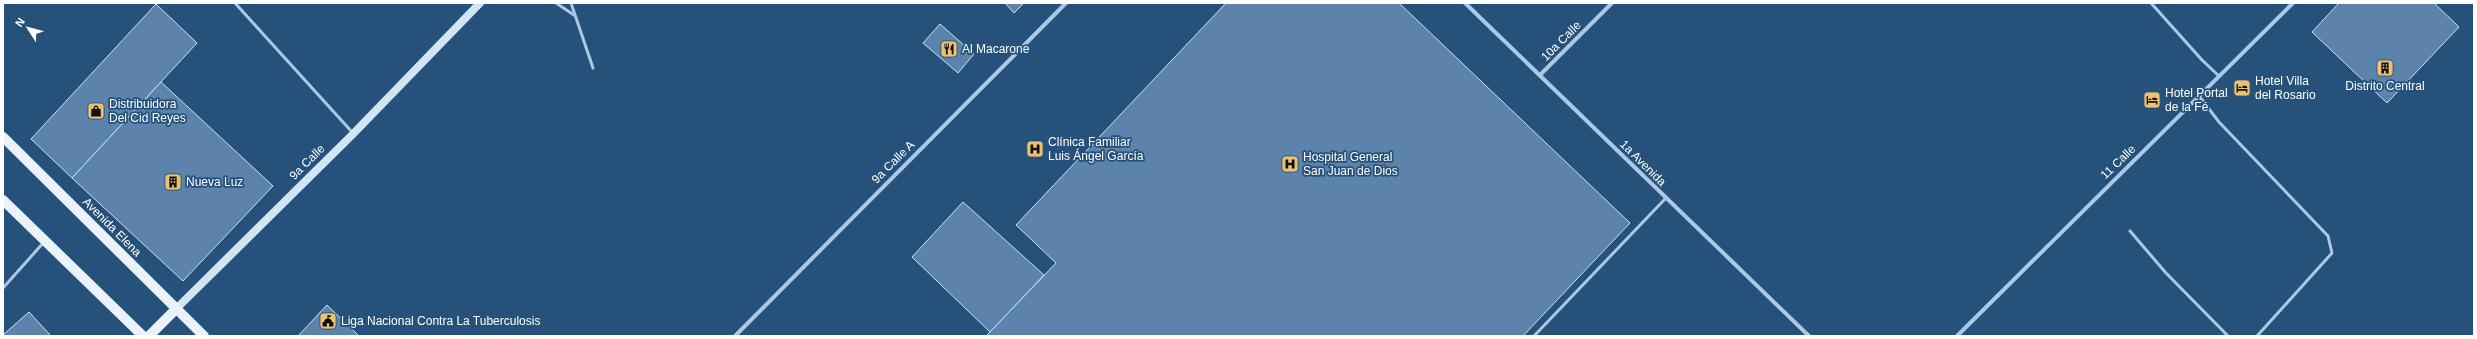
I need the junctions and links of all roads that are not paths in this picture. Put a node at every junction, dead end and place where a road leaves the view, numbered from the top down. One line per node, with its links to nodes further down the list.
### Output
1 (236, 3): 15 (lane)
2 (480, 3): 15 (main road, 9a Calle)
3 (556, 3): 10 (lane)
4 (571, 3): 10 (lane)
5 (1066, 3): 26 (street, 9a Calle A)
6 (1465, 3): 12 (street, 1a Avenida)
7 (1612, 3): 12 (street, 10a Calle)
8 (2151, 3): 13 (lane)
9 (2293, 3): 13 (street, 11 Calle)
10 (574, 16): 11 (lane)
11 (594, 68)
12 (1540, 75): 17 (street, 1a Avenida)
13 (2219, 76): 14 (street, 11 Calle)
14 (2199, 96): 29 (street, 11 Calle); 31 (lane)
15 (353, 134): 22 (main road, 9a Calle)
16 (3, 137): 22 (main road, Avenida Elena)
17 (1665, 199): 27 (lane); 28 (street, 1a Avenida)
18 (3, 200): 20 (main road)
19 (2130, 231): 30 (lane)
20 (45, 241): 21 (lane); 23 (main road)
21 (3, 288)
22 (176, 309): 24 (main road, 9a Calle); 25 (main road, Avenida Elena)
23 (143, 336)
24 (149, 336)
25 (204, 336)
26 (735, 336)
27 (1534, 336)
28 (1809, 336)
29 (1958, 336)
30 (2228, 336)
31 (2257, 336)

